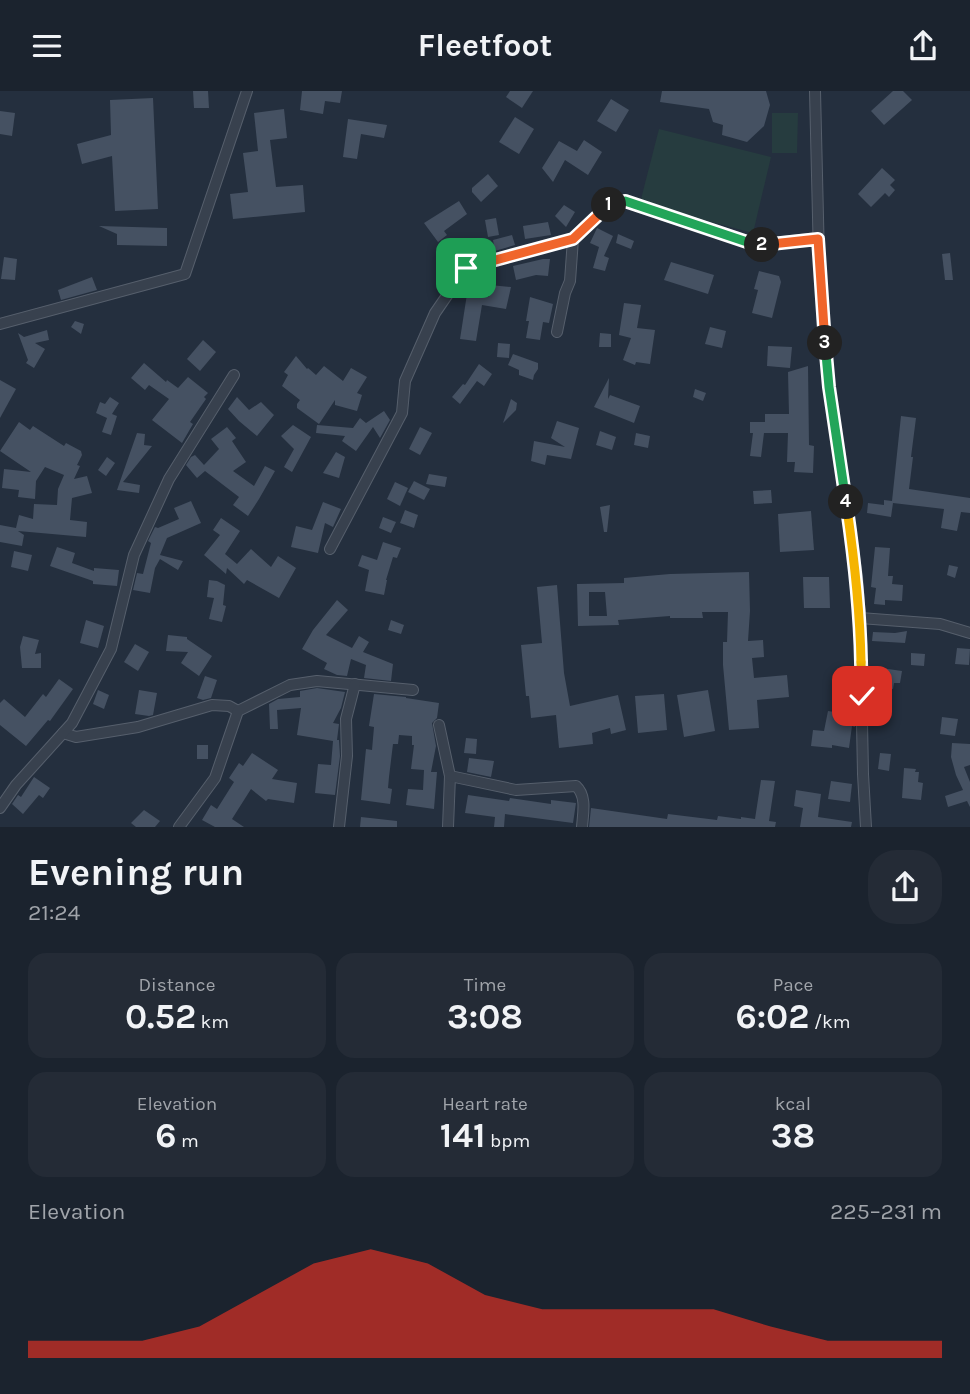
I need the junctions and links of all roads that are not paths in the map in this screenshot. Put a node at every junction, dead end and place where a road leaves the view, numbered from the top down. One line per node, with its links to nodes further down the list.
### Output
1 (247, 91): 5 (street)
2 (816, 91): 4 (street)
3 (573, 239): 4 (street); 6 (street); 8 (street)
4 (818, 239): 9 (street)
5 (0, 324)
6 (557, 332)
7 (234, 375): 15 (street)
8 (330, 549)
9 (860, 618): 10 (street); 22 (street)
10 (970, 633)
11 (355, 684): 12 (street); 13 (street); 19 (street)
12 (413, 690)
13 (238, 711): 15 (street); 18 (street)
14 (439, 725): 16 (street)
15 (63, 733): 17 (street)
16 (450, 776): 20 (street); 21 (street)
17 (0, 808)
18 (179, 827)
19 (339, 827)
20 (448, 827)
21 (582, 827)
22 (866, 827)

